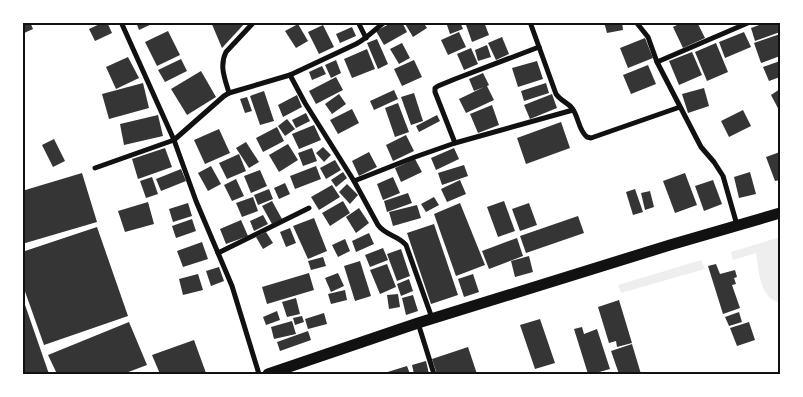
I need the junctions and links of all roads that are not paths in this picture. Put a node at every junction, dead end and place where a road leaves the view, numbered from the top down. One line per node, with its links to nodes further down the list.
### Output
1 (121, 22): 15 (street)
2 (254, 22): 12 (street)
3 (358, 22): 8 (street)
4 (385, 22): 8 (street)
5 (530, 22): 9 (street)
6 (636, 22): 10 (street)
7 (750, 22): 10 (street)
8 (366, 38): 11 (street)
9 (539, 47): 14 (street); 16 (street)
10 (657, 62): 13 (street)
11 (290, 74): 12 (street); 18 (street)
12 (229, 93): 15 (street)
13 (680, 108): 14 (street); 21 (street)
14 (573, 110): 16 (street)
15 (174, 140): 17 (street); 22 (street)
16 (455, 143): 18 (street)
17 (95, 168)
18 (354, 181): 23 (street)
19 (309, 208): 22 (street)
20 (780, 213): 21 (main road)
21 (737, 226): 23 (main road)
22 (218, 253): 25 (street)
23 (432, 319): 24 (main road)
24 (418, 323): 26 (main road); 27 (street)
25 (259, 374)
26 (268, 374)
27 (434, 374)

